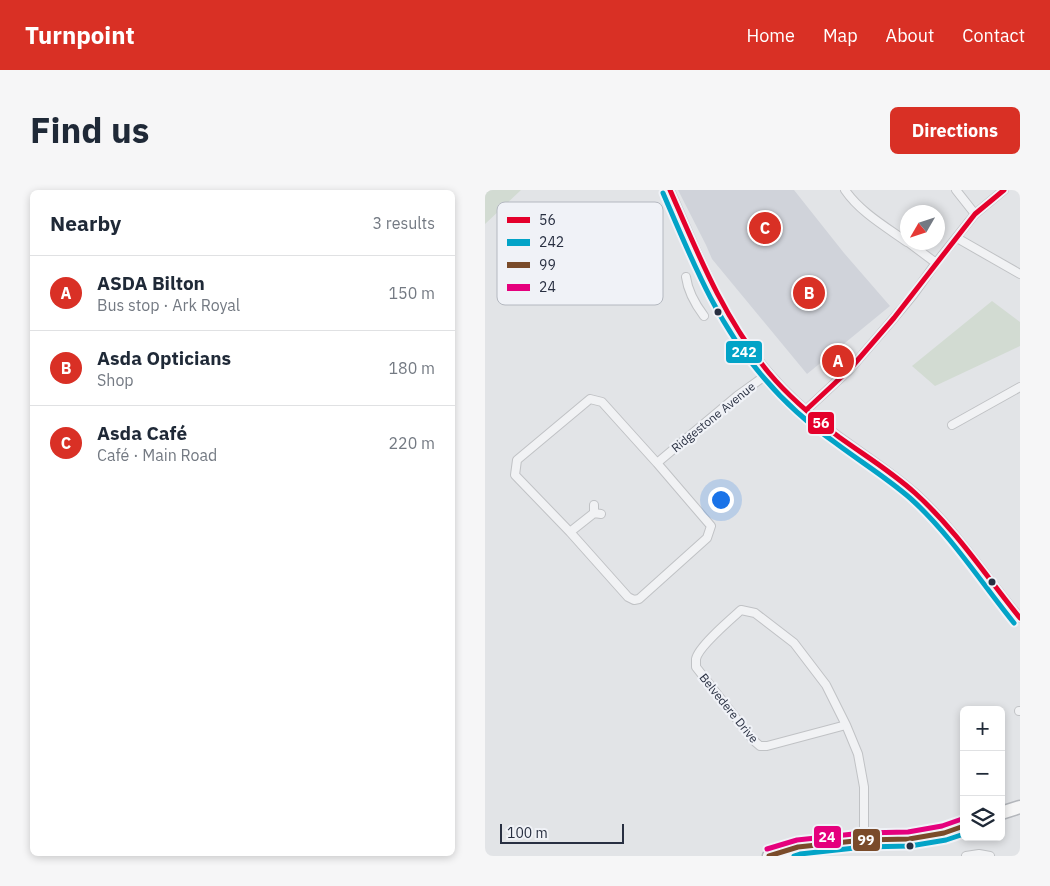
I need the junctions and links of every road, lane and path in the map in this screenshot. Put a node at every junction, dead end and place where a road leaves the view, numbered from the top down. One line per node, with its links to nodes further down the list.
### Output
1 (670, 190): 13 (main road)
2 (845, 190): 6 (street)
3 (956, 190): 5 (street)
4 (1004, 190): 5 (street)
5 (975, 214): 7 (street)
6 (900, 236)
7 (957, 238): 9 (street); 10 (street)
8 (919, 250): 9 (street)
9 (936, 263): 15 (street)
10 (1020, 274)
11 (686, 278): 12 (street)
12 (704, 316)
13 (769, 373): 15 (main road); 19 (street, Ridgestone Avenue)
14 (1020, 387): 16 (street)
15 (806, 410): 22 (main road)
16 (966, 416): 17 (street); 18 (street)
17 (970, 424)
18 (952, 425)
19 (657, 463): 21 (street); 21 (street)
20 (596, 511): 21 (street)
21 (570, 532)
22 (1020, 618)
23 (845, 725): 23 (street, Belvedere Drive); 27 (street, Belvedere Drive)
24 (1020, 807): 25 (highway)
25 (1005, 812)
26 (960, 827): 27 (highway)
27 (864, 840): 28 (highway)
28 (769, 856)
29 (966, 856): 30 (street)
30 (990, 856)

